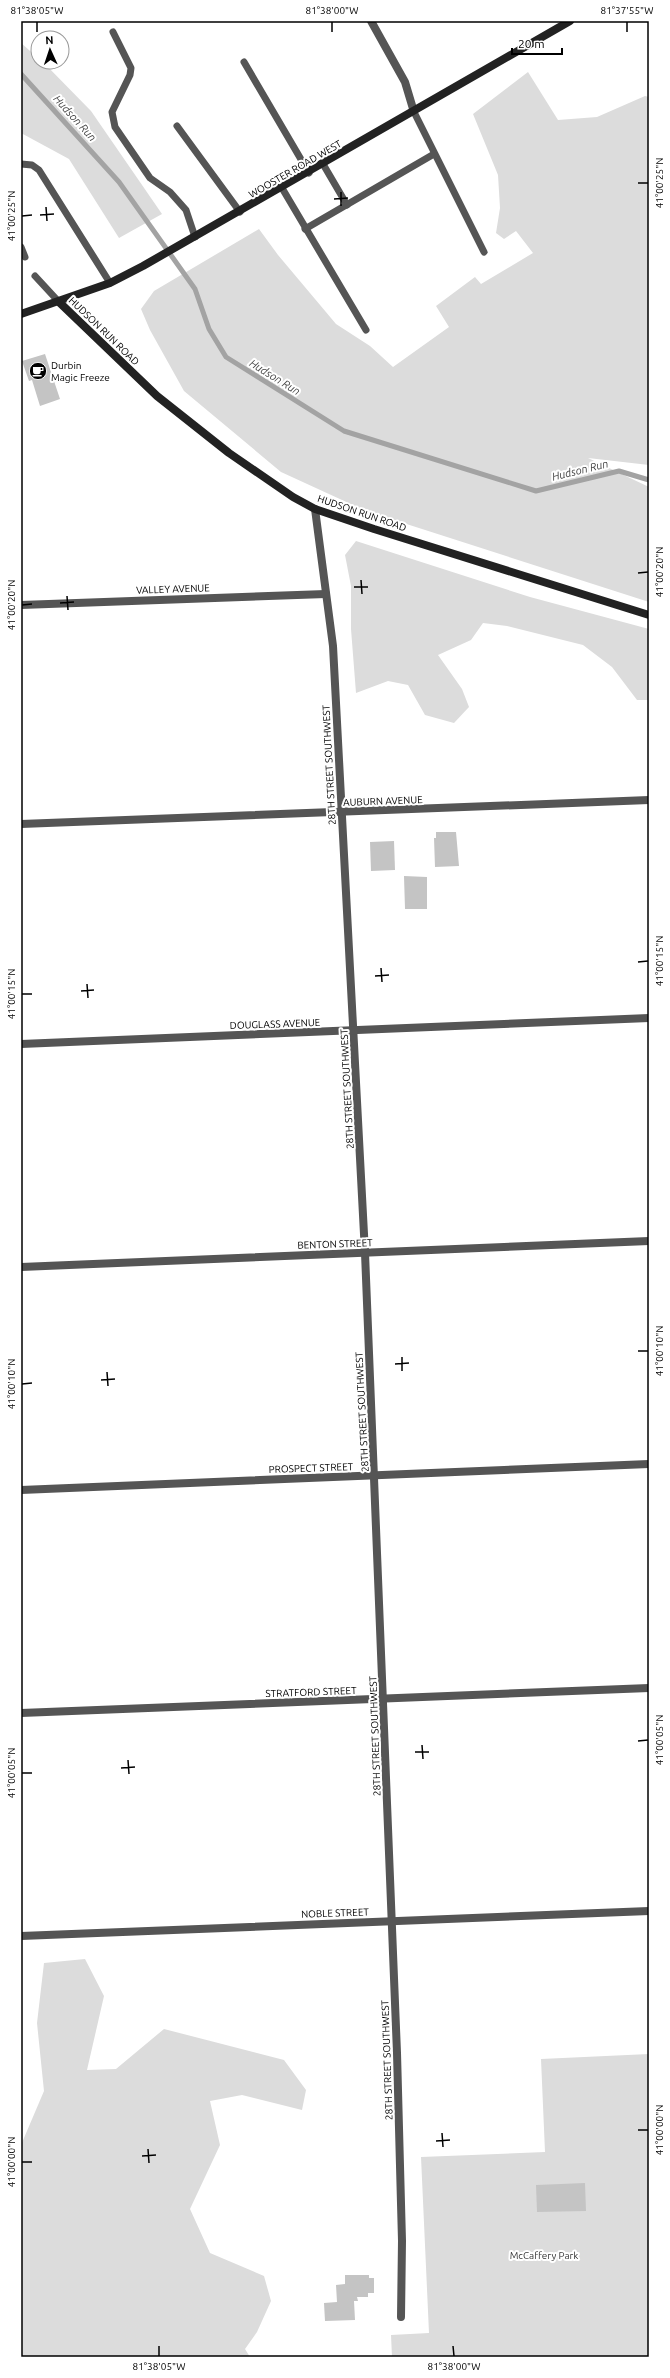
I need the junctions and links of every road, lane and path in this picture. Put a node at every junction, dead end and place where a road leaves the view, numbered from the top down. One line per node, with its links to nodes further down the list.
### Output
1 (371, 21): 5 (street)
2 (570, 21): 5 (main road, WOOSTER ROAD WEST)
3 (113, 32): 15 (lane)
4 (244, 62): 10 (lane)
5 (414, 112): 7 (lane); 9 (main road, WOOSTER ROAD WEST)
6 (177, 126): 13 (lane)
7 (434, 154): 12 (lane); 17 (lane)
8 (21, 164): 20 (lane)
9 (324, 164): 10 (main road, WOOSTER ROAD WEST); 12 (lane)
10 (309, 173): 11 (main road, WOOSTER ROAD WEST)
11 (282, 188): 13 (main road, WOOSTER ROAD WEST); 14 (lane)
12 (347, 205): 14 (lane)
13 (240, 212): 15 (main road, WOOSTER ROAD WEST)
14 (305, 229): 23 (lane)
15 (195, 237): 20 (main road, WOOSTER ROAD WEST)
16 (21, 247): 18 (lane)
17 (484, 252)
18 (25, 257)
19 (35, 276): 21 (lane)
20 (110, 283): 21 (main road, WOOSTER ROAD WEST)
21 (59, 302): 22 (main road, WOOSTER ROAD WEST); 24 (main road, HUDSON RUN ROAD)
22 (21, 314)
23 (366, 330)
24 (315, 509): 25 (street, 28TH STREET SOUTHWEST); 27 (main road, HUDSON RUN ROAD)
25 (326, 594): 26 (street, VALLEY AVENUE); 29 (street, 28TH STREET SOUTHWEST)
26 (21, 605)
27 (649, 615)
28 (649, 800): 29 (street, AUBURN AVENUE)
29 (342, 813): 30 (street, AUBURN AVENUE); 32 (street, 28TH STREET SOUTHWEST)
30 (21, 824)
31 (649, 1018): 32 (street, DOUGLASS AVENUE)
32 (353, 1030): 33 (street, DOUGLASS AVENUE); 35 (street, 28TH STREET SOUTHWEST)
33 (21, 1044)
34 (649, 1241): 35 (street, BENTON STREET)
35 (366, 1253): 36 (street, BENTON STREET); 38 (street, 28TH STREET SOUTHWEST)
36 (21, 1267)
37 (649, 1464): 38 (street, PROSPECT STREET)
38 (375, 1476): 39 (street, PROSPECT STREET); 41 (street, 28TH STREET SOUTHWEST)
39 (21, 1490)
40 (649, 1688): 41 (street, STRATFORD STREET)
41 (384, 1699): 42 (street, STRATFORD STREET); 44 (street, 28TH STREET SOUTHWEST)
42 (21, 1713)
43 (649, 1911): 44 (street, NOBLE STREET)
44 (392, 1921): 45 (street, NOBLE STREET); 46 (street, 28TH STREET SOUTHWEST)
45 (21, 1936)
46 (401, 2317)

